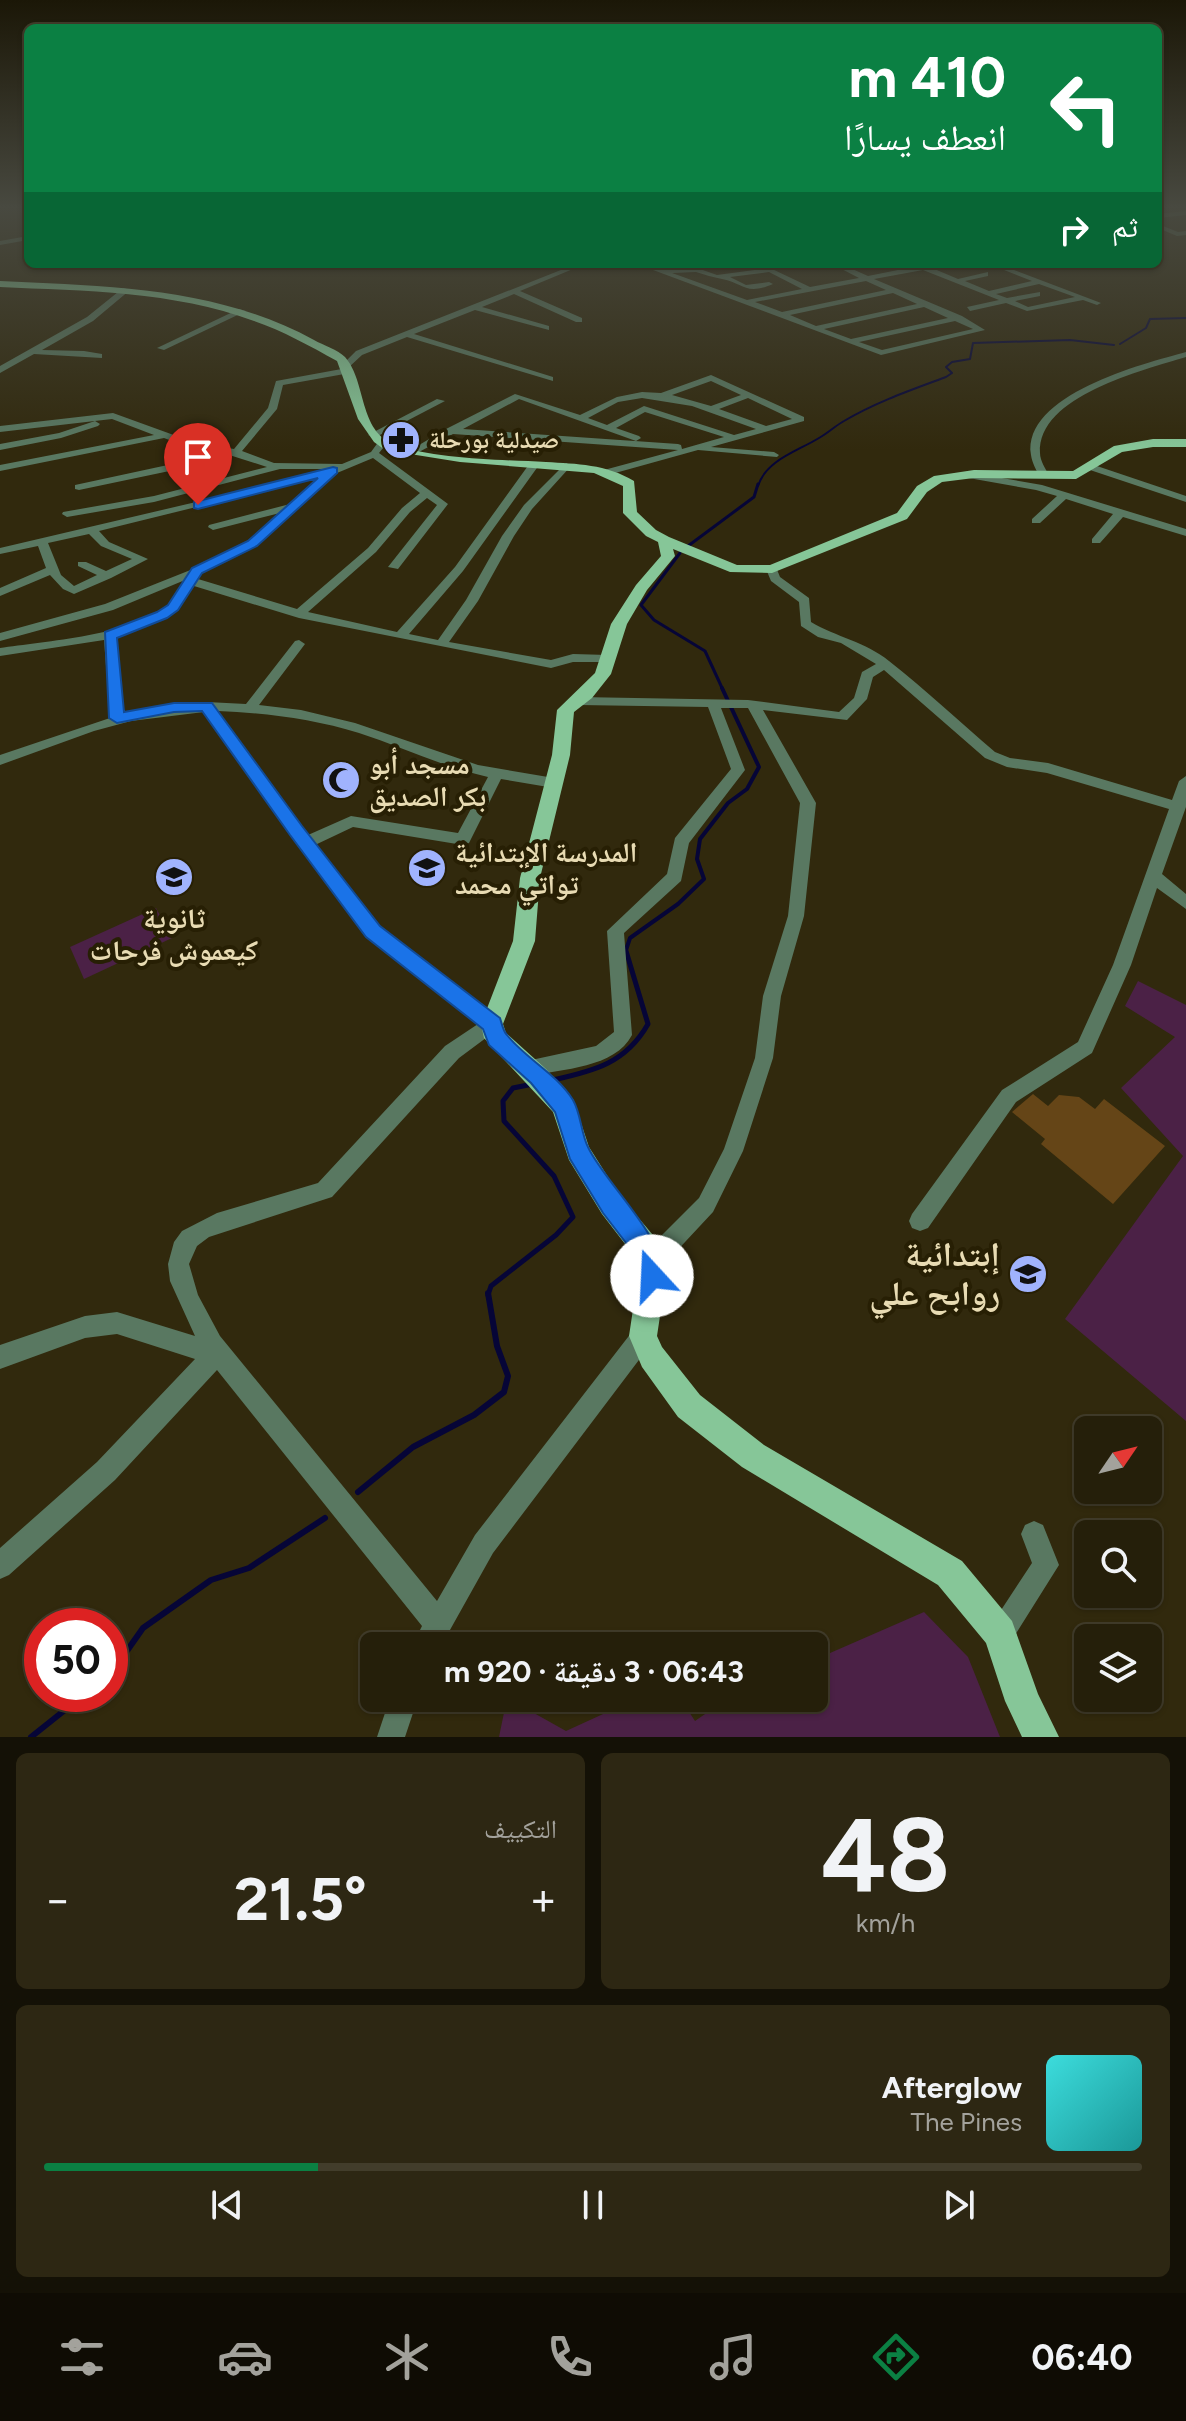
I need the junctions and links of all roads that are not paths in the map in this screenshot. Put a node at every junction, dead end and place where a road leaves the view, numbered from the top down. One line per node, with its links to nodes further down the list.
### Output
1 (85, 288): 10 (main road)
2 (521, 288): 12 (street)
3 (706, 288): 16 (street)
4 (817, 288): 9 (street)
5 (891, 288): 11 (street)
6 (973, 288): 13 (street)
7 (1013, 288): 13 (street)
8 (1056, 288): 15 (street)
9 (812, 289): 16 (street); 17 (street)
10 (126, 290): 24 (main road); 36 (street)
11 (896, 290): 17 (street); 20 (street)
12 (513, 291): 22 (street); 28 (street)
13 (987, 294): 18 (street)
14 (1037, 294): 18 (street)
15 (1084, 298): 18 (street); 19 (street)
16 (741, 301): 26 (street)
17 (845, 301): 21 (street)
18 (1006, 301): 23 (street)
19 (1097, 303)
20 (927, 304): 25 (street); 27 (street)
21 (822, 306): 26 (street); 29 (street)
22 (474, 307): 30 (street); 33 (street)
23 (970, 309)
24 (242, 311): 35 (street); 37 (main road)
25 (876, 315): 29 (street); 32 (street)
26 (784, 316): 31 (street)
27 (959, 318): 32 (street); 34 (street)
28 (579, 320)
29 (851, 320): 31 (street)
30 (546, 328)
31 (816, 328): 34 (street)
32 (905, 329): 34 (street)
33 (406, 334): 38 (street); 45 (street)
34 (851, 341)
35 (161, 348)
36 (32, 352): 40 (street); 44 (street)
37 (330, 353): 38 (street); 43 (main road)
38 (359, 353): 43 (street)
39 (1186, 354): 41 (street)
40 (99, 356)
41 (1149, 366): 42 (street); 76 (street)
42 (1186, 367)
43 (346, 369): 61 (main road); 66 (street)
44 (0, 370)
45 (550, 379)
46 (664, 395): 47 (street); 49 (street); 52 (street)
47 (749, 395): 49 (street); 55 (street)
48 (440, 401): 61 (street)
49 (708, 410): 55 (street)
50 (479, 416): 52 (street); 56 (street); 58 (street)
51 (115, 417): 54 (street); 57 (street); 63 (street)
52 (581, 418): 53 (street)
53 (608, 428): 59 (street); 62 (street)
54 (0, 429)
55 (765, 429): 59 (street)
56 (449, 431): 58 (street); 65 (street)
57 (168, 435): 66 (street); 72 (street)
58 (532, 436): 62 (street)
59 (731, 436): 64 (street)
60 (1186, 443): 71 (main road)
61 (376, 444): 65 (main road); 73 (street); 79 (street)
62 (653, 444): 64 (street)
63 (0, 447)
64 (687, 448): 67 (street); 74 (street)
65 (414, 451): 68 (main road)
66 (232, 452): 69 (street); 77 (street)
67 (774, 455)
68 (534, 465): 70 (main road); 103 (street)
69 (281, 466): 73 (street); 85 (street)
70 (566, 466): 74 (main road); 106 (street)
71 (1091, 467): 76 (main road); 82 (street)
72 (0, 468)
73 (339, 468): 83 (street); 88 (street)
74 (608, 472): 90 (main road)
75 (967, 475): 76 (main road); 78 (street); 96 (main road)
76 (1044, 476)
77 (79, 487)
78 (1033, 487): 80 (street); 81 (street)
79 (426, 493): 95 (street); 101 (street)
80 (1019, 493)
81 (1064, 495): 84 (street); 86 (street)
82 (1186, 499)
83 (291, 507): 87 (street); 99 (street)
84 (1120, 513): 89 (street); 92 (street)
85 (67, 514)
86 (1036, 521)
87 (213, 527)
88 (90, 529): 91 (street); 98 (street)
89 (1186, 533)
90 (664, 540): 96 (main road); 108 (main road)
91 (42, 541): 93 (street); 97 (street)
92 (1096, 541)
93 (0, 551)
94 (82, 564): 98 (street)
95 (394, 567)
96 (772, 569): 109 (street)
97 (52, 570): 98 (street); 100 (street)
98 (107, 576)
99 (194, 576): 101 (street); 102 (street); 104 (street)
100 (0, 592)
101 (299, 614): 103 (street)
102 (110, 635): 107 (street); 115 (street)
103 (400, 636): 106 (street)
104 (0, 637)
105 (299, 644): 114 (street)
106 (441, 644): 108 (street)
107 (0, 652)
108 (608, 659): 110 (main road)
109 (885, 664): 112 (street); 120 (street)
110 (579, 701): 111 (street); 119 (main road)
111 (723, 704): 112 (street); 125 (street)
112 (753, 705): 127 (street)
113 (207, 706): 114 (street); 115 (street); 121 (street)
114 (250, 708): 117 (street)
115 (117, 718): 116 (street)
116 (0, 760)
117 (497, 773): 119 (street); 121 (street)
118 (1186, 781): 120 (street)
119 (554, 783): 124 (main road)
120 (1179, 821): 122 (street)
121 (305, 843): 124 (street)
122 (1154, 877): 123 (street); 126 (street)
123 (1186, 903)
124 (492, 1024): 125 (main road); 129 (street)
125 (539, 1077): 127 (main road)
126 (920, 1221)
127 (650, 1263): 128 (main road)
128 (643, 1336): 134 (street); 135 (main road)
129 (216, 1354): 130 (street); 132 (street); 133 (street)
130 (0, 1357)
131 (1034, 1534): 135 (street)
132 (0, 1566)
133 (430, 1632)
134 (434, 1632)
135 (1000, 1633): 138 (main road)
136 (399, 1712): 137 (street)
137 (391, 1737)
138 (1041, 1737)

